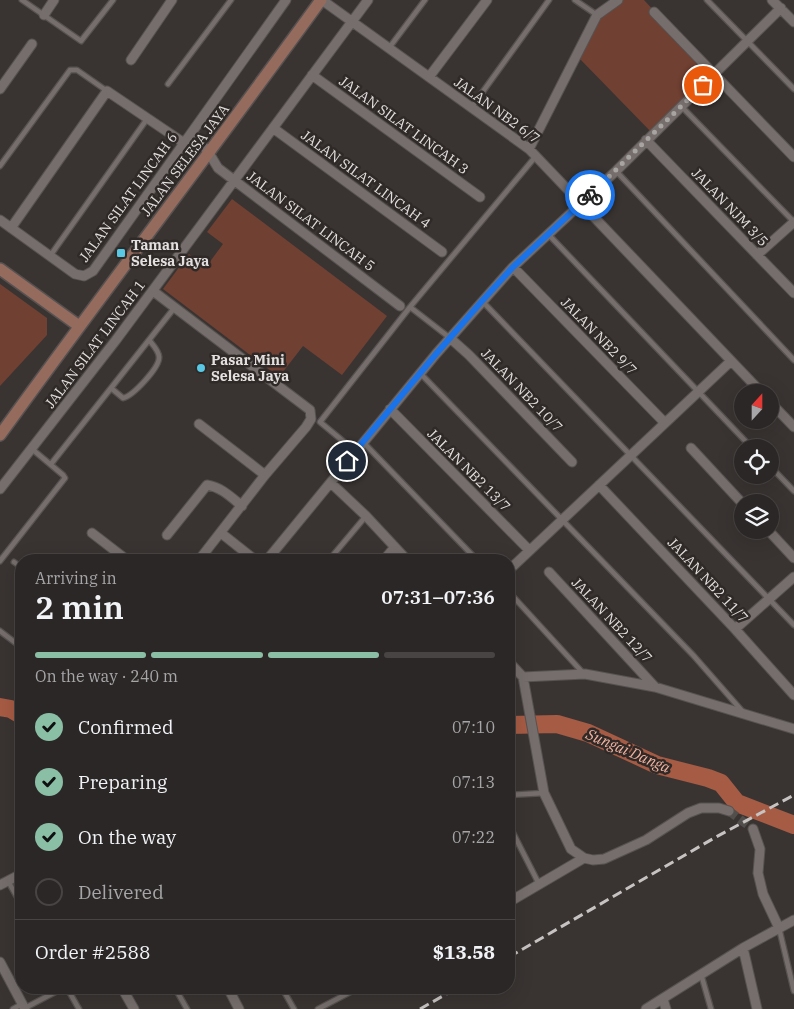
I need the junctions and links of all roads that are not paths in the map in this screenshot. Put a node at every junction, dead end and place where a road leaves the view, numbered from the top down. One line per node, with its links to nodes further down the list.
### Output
1 (22, 0): 19 (lane)
2 (54, 0): 19 (street)
3 (113, 0): 19 (lane)
4 (172, 0): 25 (street)
5 (231, 0): 29 (lane)
6 (286, 0): 37 (street, JALAN SILAT LINCAH 6)
7 (321, 0): 20 (street, JALAN NB2 6/7); 41 (street, JALAN SELESA JAYA)
8 (368, 0): 20 (street, JALAN SILAT LINCAH 1)
9 (425, 0): 24 (lane)
10 (487, 0): 28 (street)
11 (549, 0): 34 (lane)
12 (575, 0): 18 (lane)
13 (618, 0): 18 (street)
14 (707, 0): 22 (lane)
15 (772, 0): 16 (street)
16 (781, 8): 21 (street); 22 (street)
17 (654, 12): 27 (street)
18 (596, 14): 40 (street)
19 (44, 15)
20 (352, 22): 24 (street, JALAN NB2 6/7); 26 (street, JALAN SILAT LINCAH 1)
21 (794, 22)
22 (748, 41): 27 (street); 31 (lane)
23 (32, 44): 30 (street)
24 (389, 48): 28 (street, JALAN NB2 6/7)
25 (131, 60)
26 (312, 74): 36 (street, JALAN SILAT LINCAH 1); 47 (street, JALAN SILAT LINCAH 3)
27 (714, 74): 33 (street); 43 (street)
28 (429, 77): 34 (street, JALAN NB2 6/7)
29 (168, 84)
30 (0, 89)
31 (794, 89)
32 (107, 91): 35 (street); 44 (lane); 51 (street)
33 (681, 106): 38 (street); 50 (lane)
34 (472, 108): 40 (street, JALAN NB2 6/7)
35 (147, 119): 39 (street); 55 (lane)
36 (273, 128): 46 (street, JALAN SILAT LINCAH 1); 53 (street, JALAN SILAT LINCAH 4)
37 (192, 132): 39 (street, JALAN SILAT LINCAH 6); 41 (street, JALAN SILAT LINCAH 6)
38 (646, 140): 45 (street); 54 (street, JALAN NJM 3/5)
39 (184, 143): 55 (street, JALAN SILAT LINCAH 6)
40 (529, 149): 42 (street, JALAN NB2 6/7)
41 (209, 153): 46 (street, JALAN SILAT LINCAH 5); 64 (street, JALAN SELESA JAYA)
42 (536, 156): 48 (street, JALAN NB2 6/7); 63 (lane)
43 (794, 157)
44 (0, 166)
45 (616, 171): 48 (street); 67 (lane)
46 (234, 180): 58 (street, JALAN SILAT LINCAH 1); 61 (street, JALAN SILAT LINCAH 5)
47 (480, 197)
48 (581, 204): 52 (street); 68 (street, JALAN NB2 6/7)
49 (0, 220): 51 (street)
50 (794, 222): 54 (street)
51 (11, 228): 55 (street)
52 (548, 234): 56 (street); 72 (lane)
53 (442, 252)
54 (757, 255): 59 (street, JALAN NJM 3/5)
55 (50, 256)
56 (513, 267): 60 (street); 76 (street, JALAN NB2 9/7)
57 (0, 269): 64 (street)
58 (152, 290): 62 (street); 82 (street, JALAN SILAT LINCAH 1)
59 (794, 292)
60 (482, 301): 65 (street); 84 (lane)
61 (400, 306)
62 (175, 307): 66 (lane); 88 (street)
63 (410, 307): 65 (lane); 83 (lane)
64 (79, 326): 78 (street, JALAN SELESA JAYA)
65 (450, 338): 69 (street); 85 (street, JALAN NB2 10/7)
66 (149, 340): 71 (lane); 71 (lane)
67 (794, 360)
68 (731, 361): 70 (street, JALAN NB2 6/7); 72 (street)
69 (420, 373): 73 (street); 96 (lane)
70 (753, 384)
71 (111, 388): 86 (lane)
72 (698, 392): 76 (street); 79 (lane)
73 (390, 409): 80 (street); 102 (street, JALAN NB2 13/7)
74 (779, 411): 77 (street)
75 (199, 424): 88 (street)
76 (665, 424): 84 (street)
77 (794, 427)
78 (0, 435)
79 (743, 439)
80 (362, 442): 83 (street); 110 (lane)
81 (691, 448): 93 (street)
82 (32, 449): 86 (lane); 91 (street, JALAN SILAT LINCAH 1)
83 (355, 451): 89 (street)
84 (632, 455): 90 (street); 117 (lane)
85 (572, 462)
86 (50, 464): 112 (lane)
87 (779, 475): 92 (lane)
88 (265, 476): 94 (street)
89 (331, 483): 95 (street); 106 (street)
90 (599, 485): 96 (street); 119 (street, JALAN NB2 11/7)
91 (0, 489)
92 (794, 491)
93 (734, 494)
94 (242, 506): 98 (street); 99 (street)
95 (366, 516): 101 (street); 107 (lane)
96 (562, 520): 102 (street); 127 (lane)
97 (92, 533): 103 (street)
98 (221, 533): 104 (street); 105 (street)
99 (166, 535)
100 (776, 539): 111 (street)
101 (394, 548): 108 (street); 109 (street)
102 (530, 550): 113 (street)
103 (119, 554)
104 (204, 554)
105 (247, 554)
106 (272, 554)
107 (334, 554)
108 (389, 554)
109 (400, 554)
110 (471, 554)
111 (794, 558)
112 (0, 561)
113 (515, 564)
114 (549, 572): 125 (street, JALAN NB2 12/7)
115 (794, 577): 117 (street)
116 (515, 598): 123 (lane)
117 (769, 599): 118 (lane); 119 (street)
118 (794, 625)
119 (735, 629): 126 (street, JALAN NB2 11/7)
120 (0, 631): 121 (lane)
121 (15, 642)
122 (515, 668): 124 (street)
123 (585, 674): 124 (street); 125 (street)
124 (523, 677): 129 (street)
125 (655, 686): 127 (street)
126 (794, 695)
127 (744, 712): 128 (street)
128 (794, 729)
129 (544, 793): 130 (lane); 134 (street)
130 (515, 795)
131 (729, 811): 134 (street)
132 (753, 829): 140 (street)
133 (515, 837): 136 (lane)
134 (584, 858): 136 (street)
135 (4, 883): 137 (lane)
136 (539, 884): 138 (street)
137 (15, 897)
138 (515, 898)
139 (794, 920): 140 (street)
140 (779, 928): 141 (street); 145 (lane)
141 (742, 948): 143 (street); 166 (street)
142 (0, 962): 144 (street)
143 (701, 974): 154 (street); 165 (lane)
144 (15, 990)
145 (794, 991)
146 (17, 994): 155 (street)
147 (51, 994): 155 (lane)
148 (71, 994): 157 (lane)
149 (125, 994): 158 (street)
150 (178, 994): 159 (lane)
151 (231, 994): 160 (street)
152 (285, 994): 161 (lane)
153 (347, 994): 162 (lane)
154 (663, 999): 163 (street); 164 (street)
155 (24, 1007): 156 (lane)
156 (13, 1009)
157 (79, 1009)
158 (134, 1009)
159 (187, 1009)
160 (239, 1009)
161 (294, 1009)
162 (318, 1009)
163 (646, 1009)
164 (666, 1009)
165 (710, 1009)
166 (757, 1009)

